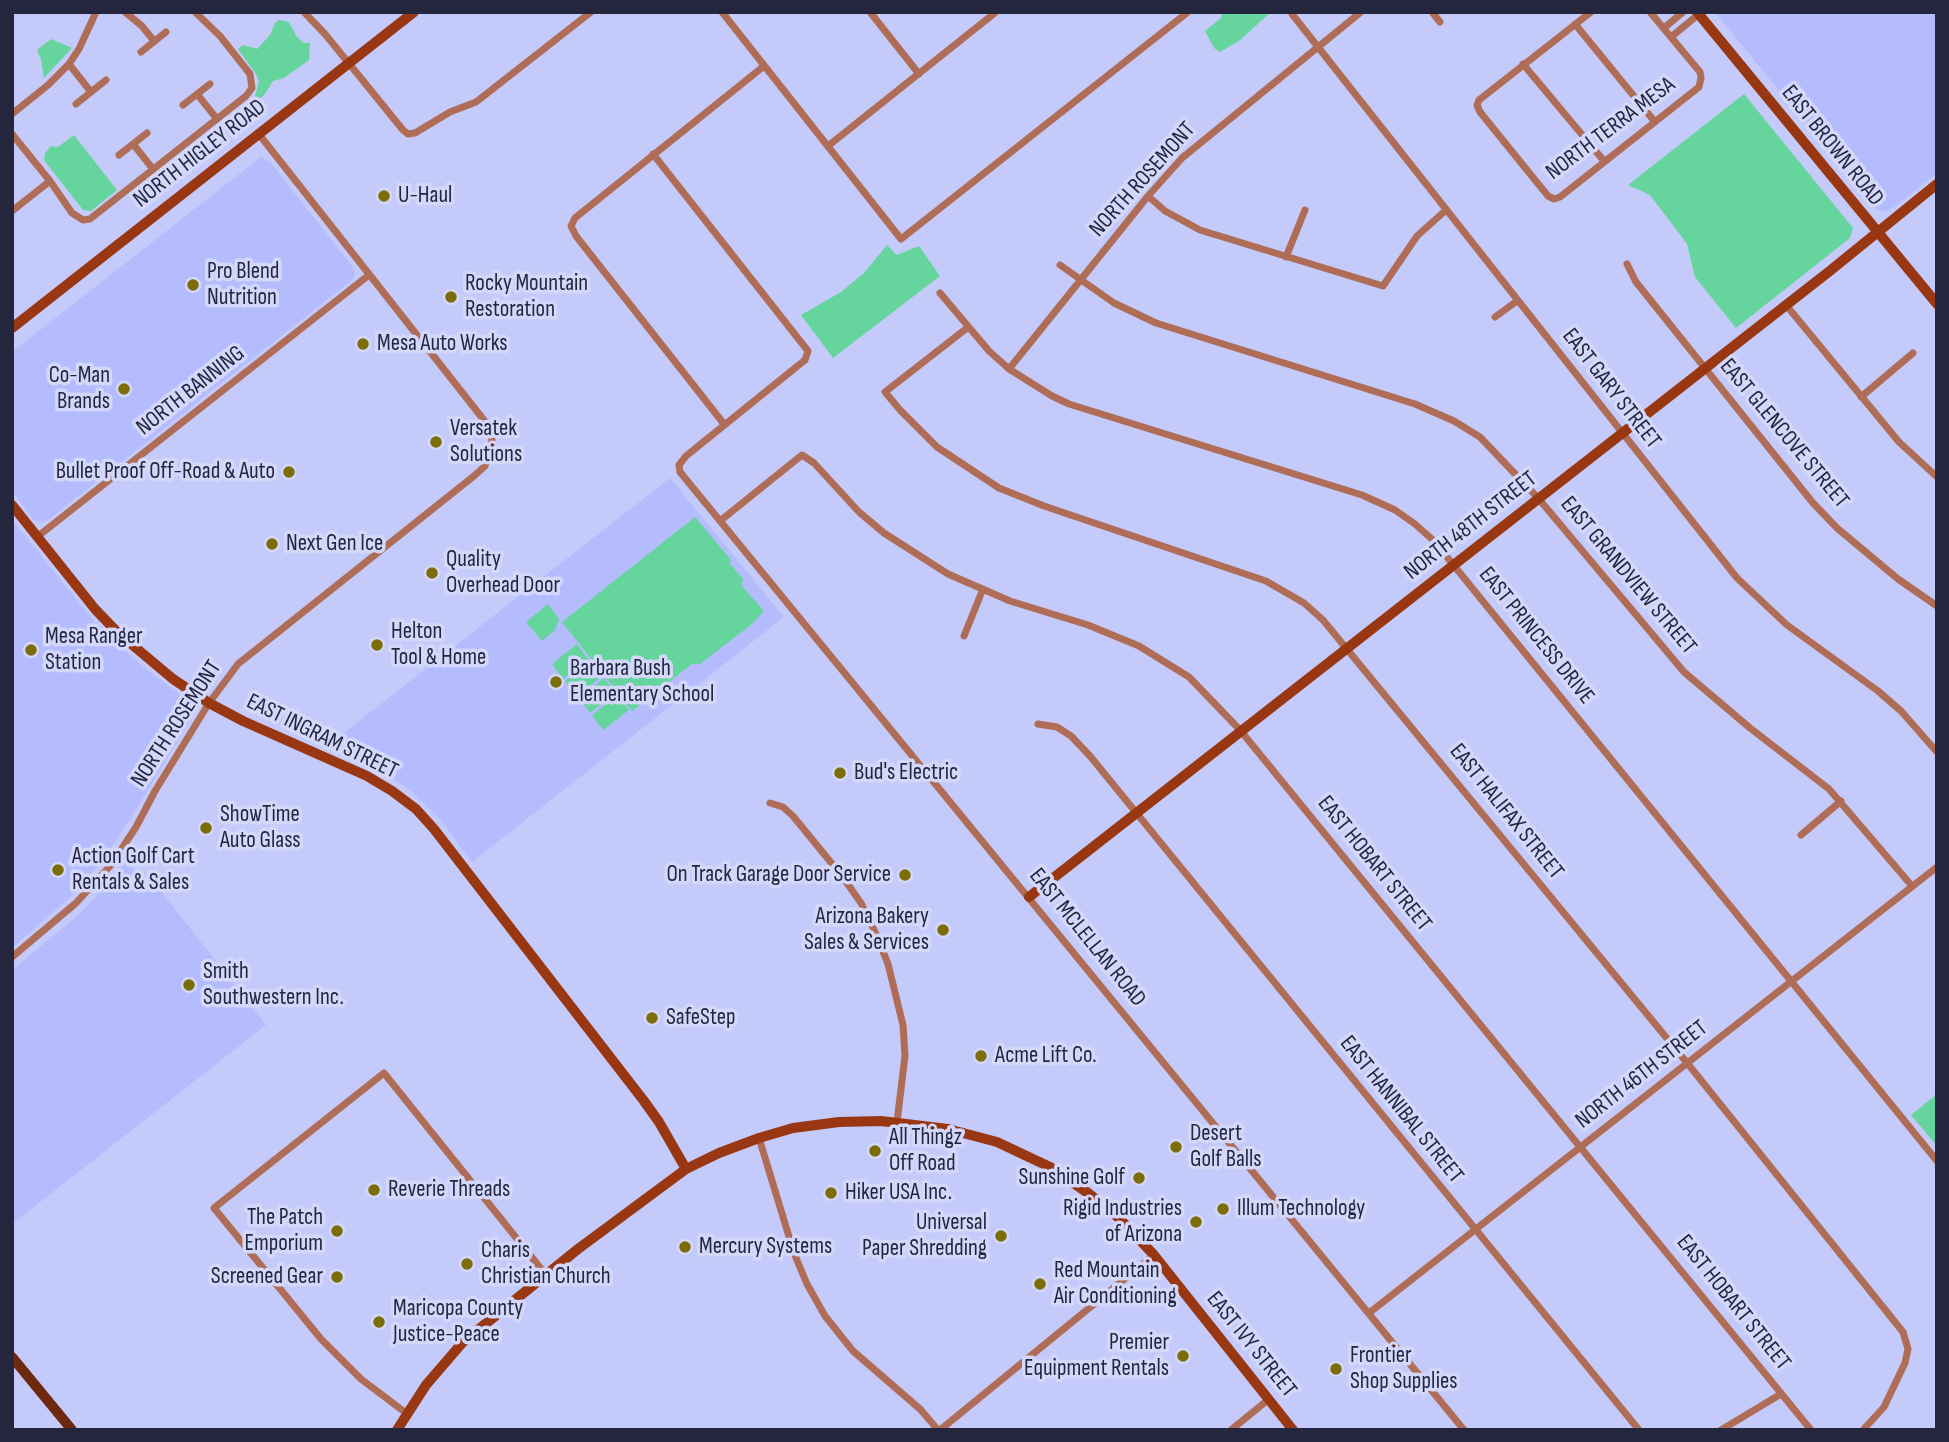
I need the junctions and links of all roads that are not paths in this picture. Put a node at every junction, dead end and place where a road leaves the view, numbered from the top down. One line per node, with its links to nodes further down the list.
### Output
1 (96, 12): 27 (street)
2 (125, 12): 23 (street)
3 (195, 12): 38 (street)
4 (304, 12): 26 (street)
5 (414, 12): 26 (street, NORTH HIGLEY ROAD)
6 (591, 12): 26 (street)
7 (722, 12): 29 (street)
8 (870, 12): 30 (street)
9 (996, 12): 30 (street)
10 (1188, 12): 44 (street)
11 (1361, 12): 24 (street, NORTH ROSEMONT)
12 (1433, 12): 18 (street)
13 (1591, 12): 19 (street, NORTH TERRA MESA)
14 (1650, 12): 20 (street)
15 (1683, 12): 20 (street)
16 (1698, 13): 22 (street); 55 (street, EAST BROWN ROAD)
17 (1292, 14): 24 (street, EAST GARY STREET)
18 (1440, 22)
19 (1575, 24): 28 (street, NORTH TERRA MESA); 39 (street)
20 (1664, 29): 22 (street)
21 (166, 32): 23 (street)
22 (1671, 37): 39 (street, NORTH TERRA MESA)
23 (154, 41): 25 (street)
24 (1318, 46): 51 (street, NORTH ROSEMONT); 53 (street, EAST GARY STREET)
25 (141, 52)
26 (349, 63): 41 (street, NORTH HIGLEY ROAD)
27 (69, 64): 33 (street); 37 (street)
28 (1523, 64): 47 (street); 47 (street, NORTH TERRA MESA)
29 (764, 66): 44 (street); 45 (street)
30 (919, 74): 44 (street)
31 (106, 80): 33 (street)
32 (210, 84): 34 (street)
33 (91, 92): 35 (street)
34 (197, 94): 36 (street); 38 (street)
35 (76, 104)
36 (183, 105)
37 (12, 114)
38 (217, 119): 48 (street)
39 (1655, 122): 47 (street, NORTH TERRA MESA)
40 (147, 133): 43 (street)
41 (258, 133): 59 (street); 66 (street, NORTH HIGLEY ROAD)
42 (12, 135): 49 (street)
43 (133, 144): 46 (street); 48 (street)
44 (828, 146)
45 (653, 154): 72 (street); 72 (street)
46 (119, 155)
47 (1604, 161)
48 (153, 169): 49 (street)
49 (50, 181): 54 (street)
50 (1937, 184): 55 (street, NORTH 48TH STREET)
51 (1148, 196): 56 (street); 60 (street, NORTH ROSEMONT)
52 (1305, 210): 56 (street)
53 (1446, 210): 56 (street); 62 (street, EAST GARY STREET)
54 (12, 211)
55 (1878, 233): 63 (street, EAST BROWN ROAD); 64 (street, NORTH 48TH STREET)
56 (1286, 257)
57 (1627, 264): 69 (street, EAST GLENCOVE STREET)
58 (1060, 265): 60 (street, EAST GRANDVIEW STREET)
59 (369, 275): 78 (street, NORTH BANNING); 84 (street, NORTH ROSEMONT)
60 (1081, 281): 70 (street, NORTH ROSEMONT); 75 (street, EAST GRANDVIEW STREET)
61 (940, 293): 67 (street, EAST PRINCESS DRIVE)
62 (1517, 301): 65 (street); 73 (street, EAST GARY STREET)
63 (1937, 304)
64 (1786, 305): 69 (street, NORTH 48TH STREET); 71 (street)
65 (1495, 317)
66 (12, 328)
67 (967, 328): 70 (street, EAST PRINCESS DRIVE); 83 (street, EAST HALIFAX STREET)
68 (1913, 354): 71 (street)
69 (1704, 367): 73 (street, NORTH 48TH STREET); 81 (street, EAST GLENCOVE STREET)
70 (1009, 369): 79 (street, EAST PRINCESS DRIVE)
71 (1861, 397): 74 (street)
72 (724, 424): 77 (street, EAST MCLELLAN ROAD)
73 (1621, 433): 75 (street, NORTH 48TH STREET); 87 (street, EAST GARY STREET)
74 (1937, 477)
75 (1538, 498): 79 (street, NORTH 48TH STREET); 88 (street, EAST GRANDVIEW STREET)
76 (12, 505): 78 (street, EAST INGRAM STREET)
77 (720, 521): 80 (street, EAST HOBART STREET); 94 (street, EAST MCLELLAN ROAD)
78 (37, 537): 84 (street, EAST INGRAM STREET)
79 (1452, 564): 83 (street, NORTH 48TH STREET); 96 (street, EAST PRINCESS DRIVE)
80 (983, 589): 82 (street); 86 (street, EAST HOBART STREET)
81 (1937, 606)
82 (964, 636)
83 (1346, 648): 86 (street, NORTH 48TH STREET); 97 (street, EAST HALIFAX STREET)
84 (209, 703): 95 (street, NORTH ROSEMONT); 102 (street, EAST INGRAM STREET)
85 (1038, 724): 90 (street, EAST HANNIBAL STREET)
86 (1240, 730): 90 (street, NORTH 48TH STREET); 100 (street, EAST HOBART STREET)
87 (1937, 752)
88 (1841, 801): 91 (street); 93 (street, EAST GRANDVIEW STREET)
89 (771, 803): 98 (street)
90 (1135, 813): 94 (street, NORTH 48TH STREET); 103 (street, EAST HANNIBAL STREET)
91 (1801, 835)
92 (1937, 867): 93 (street, NORTH 46TH STREET)
93 (1912, 886): 96 (street, NORTH 46TH STREET)
94 (1029, 897): 106 (street, EAST MCLELLAN ROAD)
95 (12, 957)
96 (1793, 981): 97 (street, NORTH 46TH STREET); 101 (street, EAST PRINCESS DRIVE)
97 (1688, 1064): 100 (street, NORTH 46TH STREET); 120 (street, EAST HALIFAX STREET)
98 (897, 1122): 99 (street); 104 (street, EAST IVY STREET)
99 (759, 1138): 102 (street); 113 (street)
100 (1581, 1147): 103 (street, NORTH 46TH STREET); 108 (street, EAST HOBART STREET)
101 (1937, 1161)
102 (685, 1169): 105 (street)
103 (1474, 1230): 106 (street, NORTH 46TH STREET); 117 (street, EAST HANNIBAL STREET)
104 (1154, 1255): 109 (street, EAST IVY STREET); 113 (street)
105 (546, 1275): 110 (street); 110 (street)
106 (1369, 1314): 116 (street, EAST MCLELLAN ROAD)
107 (12, 1357): 111 (main road)
108 (1781, 1394): 118 (street); 119 (street, EAST HOBART STREET)
109 (1269, 1399): 114 (street); 115 (street, EAST IVY STREET)
110 (407, 1413): 112 (street)
111 (72, 1430)
112 (397, 1430)
113 (939, 1430)
114 (1231, 1430)
115 (1293, 1430)
116 (1464, 1430)
117 (1639, 1430)
118 (1721, 1430)
119 (1811, 1430)
120 (1863, 1430)

